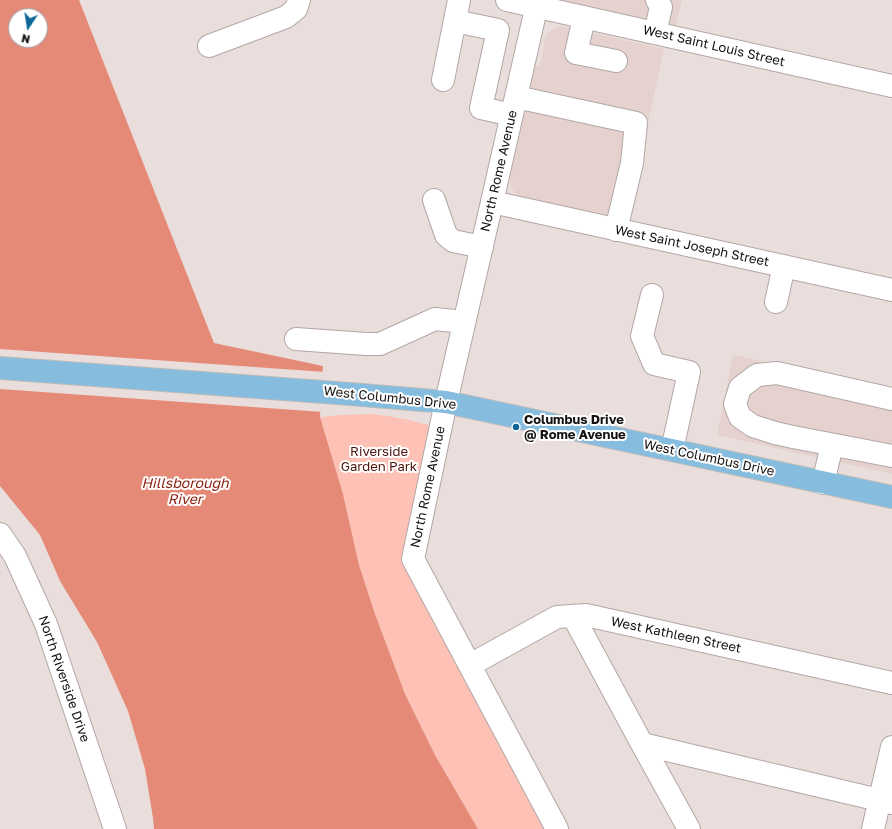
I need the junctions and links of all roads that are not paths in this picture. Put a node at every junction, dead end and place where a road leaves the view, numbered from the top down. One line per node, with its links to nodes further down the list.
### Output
1 (300, 0): 8 (street)
2 (507, 0): 4 (street, West Saint Louis Street)
3 (657, 0): 7 (street)
4 (537, 3): 6 (street, West Saint Louis Street); 12 (street, North Rome Avenue)
5 (457, 10): 10 (street); 12 (street)
6 (584, 18): 7 (street, West Saint Louis Street); 9 (street)
7 (656, 33): 11 (street, West Saint Louis Street)
8 (209, 46)
9 (616, 61)
10 (443, 80)
11 (892, 86)
12 (514, 106): 14 (street, North Rome Avenue); 15 (street)
13 (434, 200): 16 (street)
14 (492, 202): 15 (street, West Saint Joseph Street); 16 (street, North Rome Avenue)
15 (616, 230): 17 (street, West Saint Joseph Street)
16 (482, 247): 21 (street, North Rome Avenue)
17 (784, 266): 18 (street, West Saint Joseph Street); 20 (street)
18 (892, 290)
19 (652, 294): 27 (street)
20 (776, 302)
21 (464, 322): 22 (street); 25 (street, North Rome Avenue)
22 (296, 339)
23 (0, 368): 25 (main road, West Columbus Drive)
24 (892, 399): 26 (street)
25 (446, 402): 27 (main road, West Columbus Drive); 33 (street, North Rome Avenue)
26 (832, 444): 28 (street); 29 (street)
27 (672, 450): 29 (main road, West Columbus Drive)
28 (892, 456)
29 (823, 483): 30 (main road, West Columbus Drive)
30 (892, 497)
31 (0, 534): 38 (street, North Riverside Drive)
32 (573, 616): 33 (street, West Kathleen Street); 34 (street, West Kathleen Street); 35 (street)
33 (470, 665): 39 (street, North Rome Avenue)
34 (892, 683)
35 (642, 744): 37 (street); 40 (street)
36 (892, 747): 37 (street)
37 (886, 802): 41 (street)
38 (115, 829)
39 (557, 829)
40 (689, 829)
41 (873, 829)

